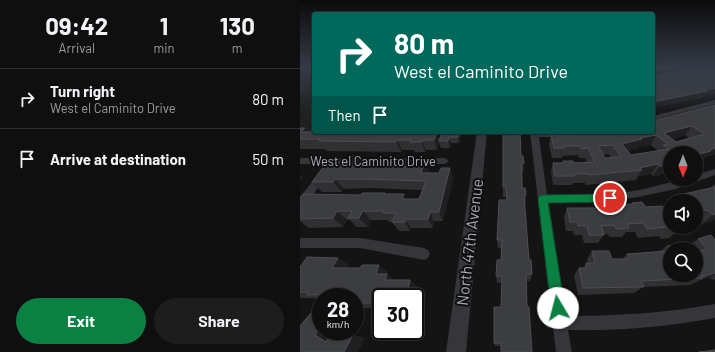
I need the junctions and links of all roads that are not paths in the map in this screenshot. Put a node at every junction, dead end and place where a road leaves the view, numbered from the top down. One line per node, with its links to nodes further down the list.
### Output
1 (715, 102): 2 (street)
2 (655, 117)
3 (482, 134): 19 (street, North 47th Avenue)
4 (534, 134): 13 (street)
5 (550, 134): 6 (street)
6 (576, 134)
7 (300, 161): 8 (street, West el Caminito Drive)
8 (332, 161): 9 (street, West el Caminito Drive); 14 (street)
9 (445, 161)
10 (715, 172): 11 (street)
11 (703, 176)
12 (674, 186): 13 (street)
13 (543, 199): 18 (street)
14 (300, 205)
15 (300, 243): 16 (street)
16 (424, 254)
17 (715, 311): 18 (street)
18 (560, 323): 20 (street)
19 (456, 352)
20 (564, 352)

